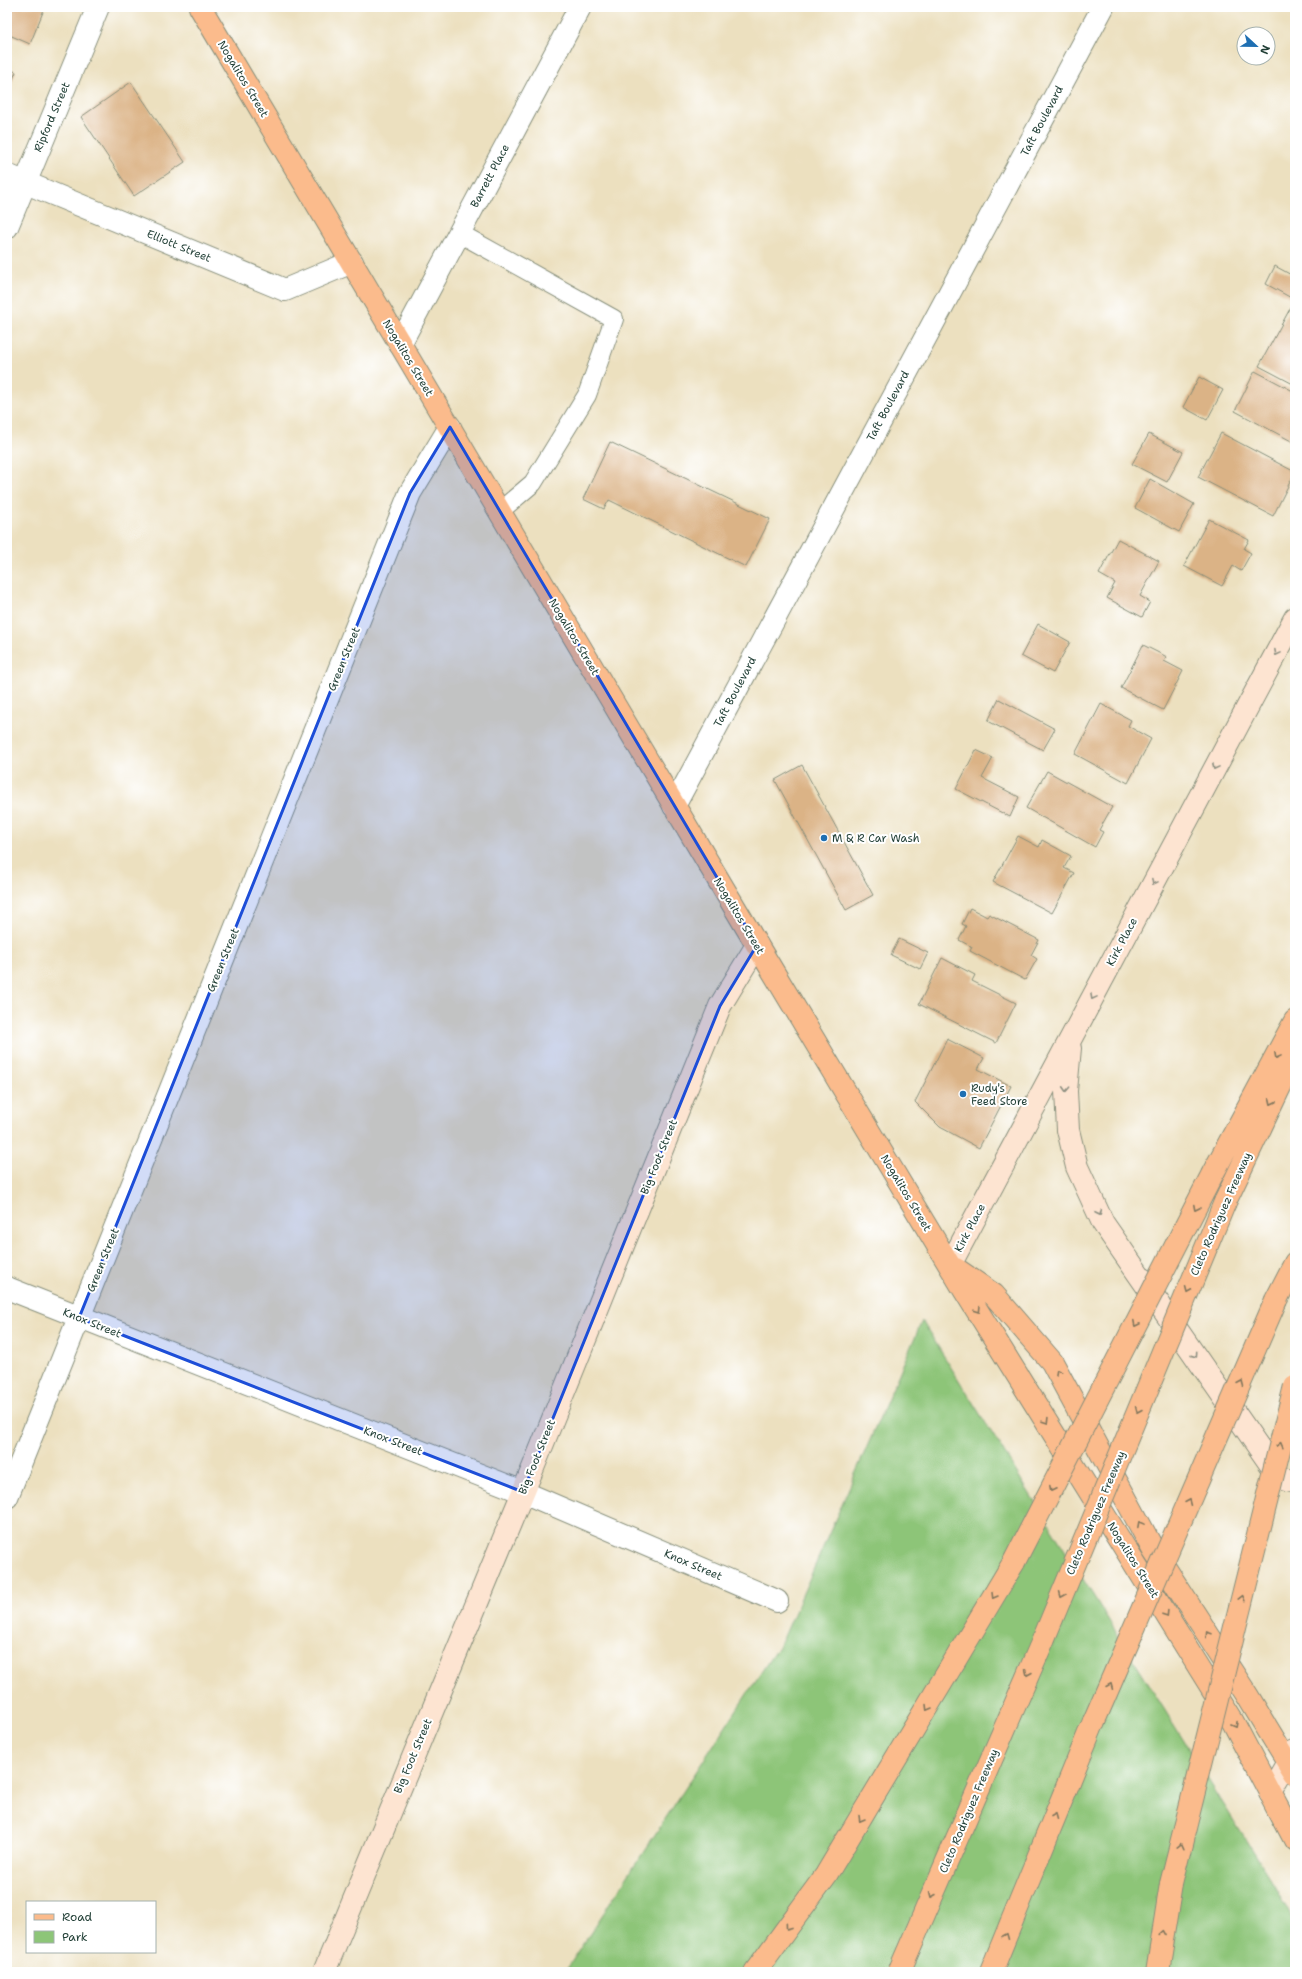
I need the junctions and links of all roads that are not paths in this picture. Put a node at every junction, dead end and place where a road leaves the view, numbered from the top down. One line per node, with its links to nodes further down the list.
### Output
1 (98, 7): 5 (street, Ripford Street)
2 (200, 7): 8 (main road, Nogalitos Street)
3 (580, 7): 7 (street, Barrett Place)
4 (1103, 7): 13 (street, Taft Boulevard)
5 (16, 179): 6 (street, Ripford Street); 8 (street, Elliott Street)
6 (7, 227)
7 (459, 233): 9 (street, Barrett Place); 11 (lane)
8 (352, 262): 9 (main road, Nogalitos Street)
9 (400, 344): 10 (main road, Nogalitos Street)
10 (450, 427): 11 (main road, Nogalitos Street); 21 (street, Green Street)
11 (500, 511): 13 (main road, Nogalitos Street)
12 (1295, 618): 16 (main road, Kirk Place, one-way to 16)
13 (674, 806): 14 (main road, Nogalitos Street)
14 (756, 945): 19 (main road, Nogalitos Street); 24 (main road, Big Foot Street)
15 (1295, 1021): 31 (main road, one-way to 31, bridge)
16 (1072, 1036): 19 (main road, Kirk Place); 23 (main road, one-way to 23)
17 (1295, 1055): 32 (main road, Cleto Rodriguez Freeway, one-way to 32, bridge)
18 (1295, 1263): 33 (main road, one-way to 18, bridge)
19 (950, 1265): 27 (main road, Nogalitos Street, one-way to 19); 28 (main road, Nogalitos Street, one-way to 28)
20 (7, 1288): 21 (street, Knox Street)
21 (79, 1318): 24 (street, Knox Street); 25 (street, Green Street)
22 (1295, 1386): 34 (main road, one-way to 22, bridge)
23 (1295, 1482)
24 (523, 1492): 26 (street, Knox Street); 30 (main road, Big Foot Street)
25 (7, 1497)
26 (777, 1601)
27 (1293, 1762): 28 (main road)
28 (1270, 1794): 29 (main road, Nogalitos Street)
29 (1295, 1840)
30 (324, 1972)
31 (755, 1972)
32 (898, 1972)
33 (991, 1972)
34 (1157, 1972)

